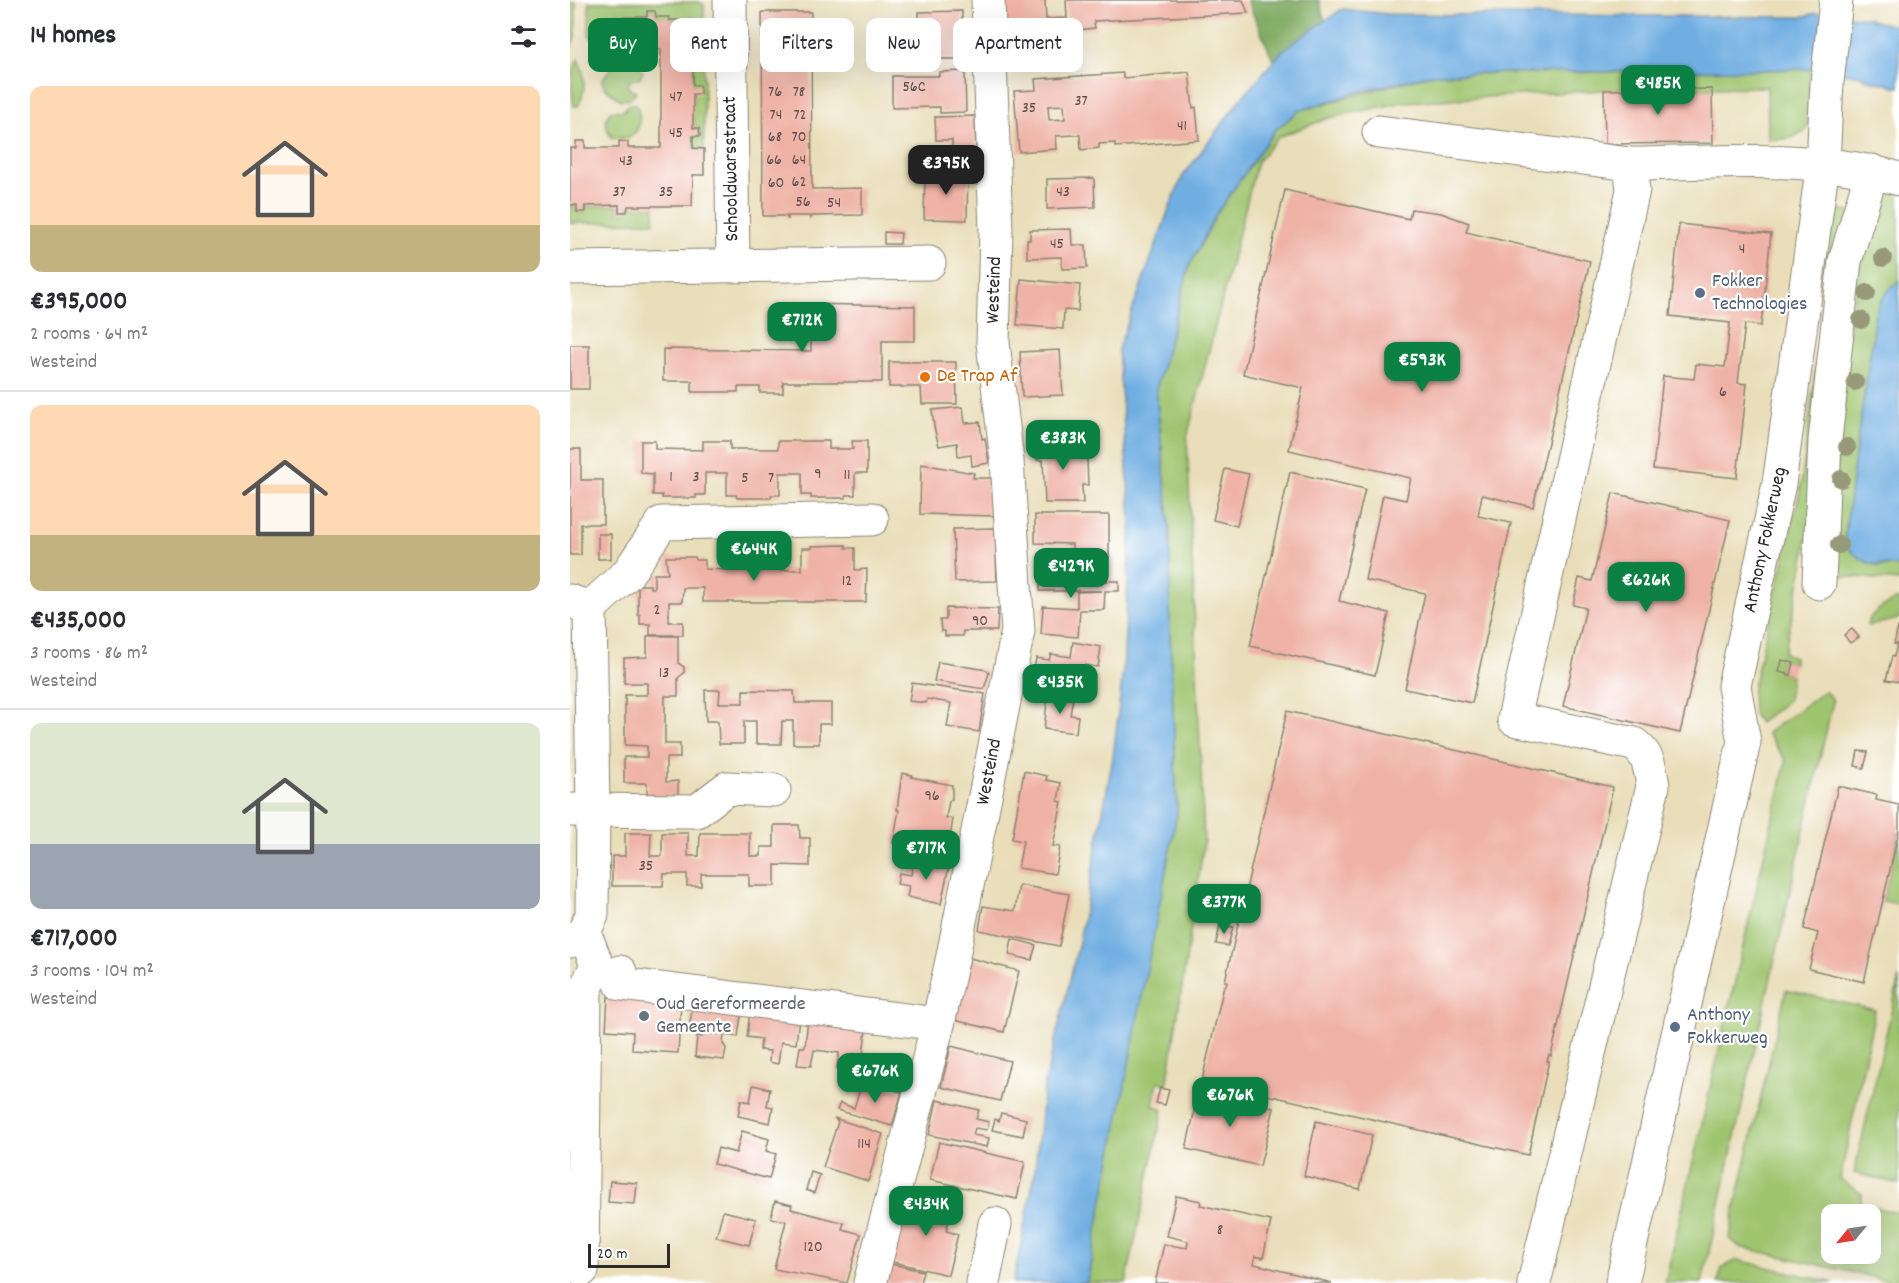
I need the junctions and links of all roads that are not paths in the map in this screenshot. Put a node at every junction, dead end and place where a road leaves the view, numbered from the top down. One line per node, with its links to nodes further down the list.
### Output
1 (730, 0): 9 (street, Schooldwarsstraat)
2 (988, 0): 18 (street, Westeind)
3 (1836, 2): 5 (street, Anthony Fokkerweg)
4 (1379, 132): 6 (street)
5 (1823, 163): 6 (street); 7 (street); 24 (street, Anthony Fokkerweg)
6 (1630, 164): 23 (street)
7 (1886, 175): 12 (street)
8 (929, 263): 9 (street, Schooldwarsstraat)
9 (733, 265): 10 (street, Schooldwarsstraat)
10 (570, 268)
11 (872, 519): 13 (street)
12 (1819, 583)
13 (580, 604): 15 (street)
14 (774, 790): 15 (street)
15 (582, 810): 16 (street)
16 (577, 936): 20 (street)
17 (620, 972): 18 (street)
18 (938, 1024): 21 (street, Westeind)
19 (995, 1224): 22 (street)
20 (582, 1270)
21 (870, 1283)
22 (982, 1283)
23 (1534, 1283)
24 (1622, 1283)

